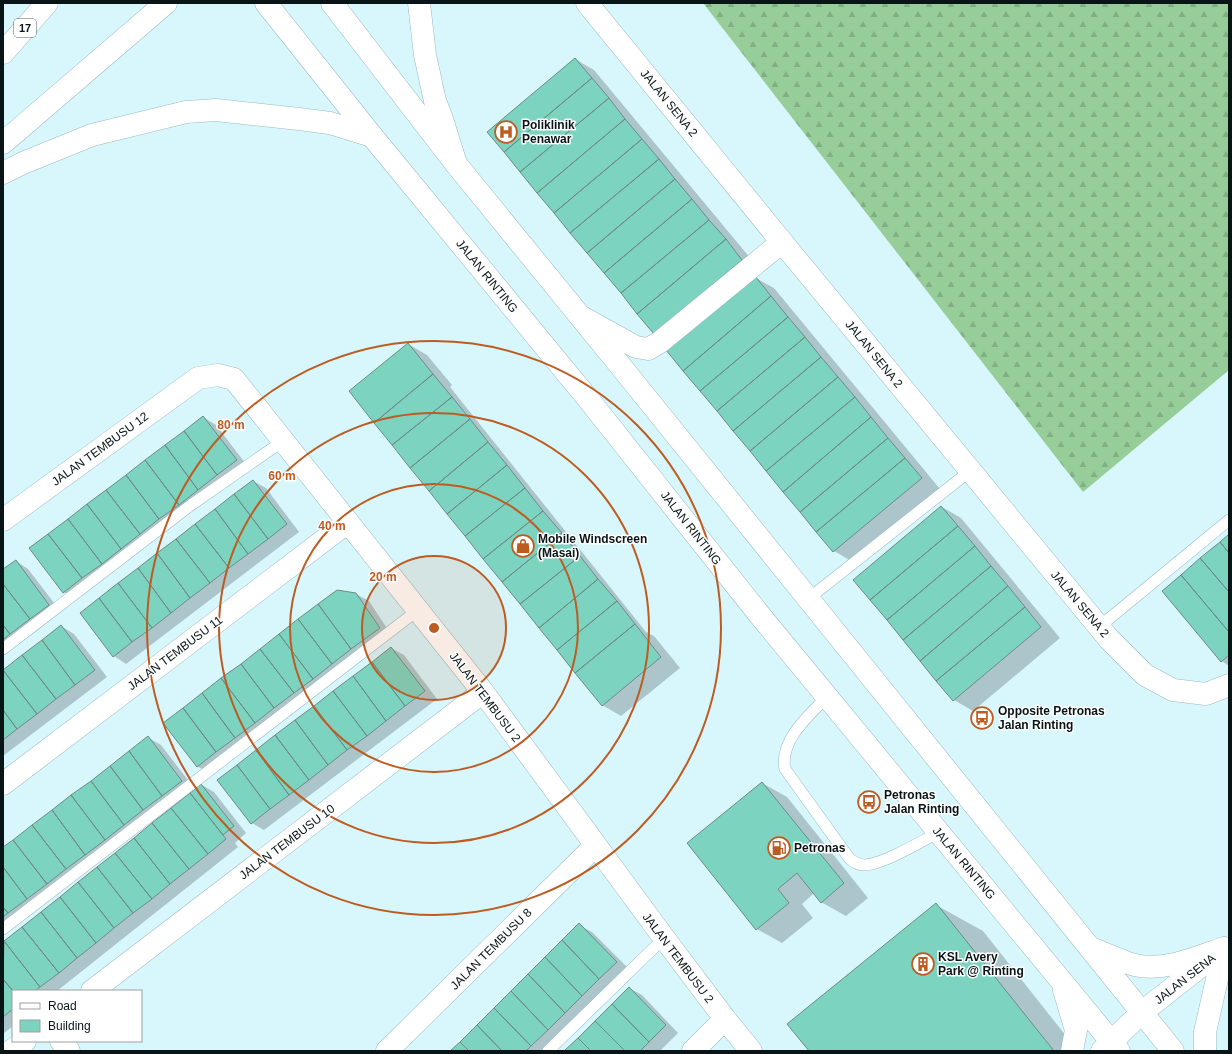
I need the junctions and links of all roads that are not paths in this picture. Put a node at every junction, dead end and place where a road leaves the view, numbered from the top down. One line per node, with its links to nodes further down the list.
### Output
1 (47, 3): 7 (main road, 17)
2 (166, 3): 9 (main road)
3 (266, 3): 8 (main road, JALAN RINTING)
4 (332, 3): 10 (main road)
5 (420, 3): 10 (main road)
6 (587, 3): 12 (main road, JALAN SENA 2)
7 (3, 53)
8 (372, 136): 11 (main road); 26 (main road, JALAN RINTING)
9 (3, 143)
10 (456, 164): 13 (main road)
11 (3, 174)
12 (782, 242): 13 (main road); 16 (main road, JALAN SENA 2)
13 (580, 316): 20 (main road)
14 (198, 378): 15 (main road, JALAN TEMBUSU 2); 17 (main road, JALAN TEMBUSU 12)
15 (284, 441): 19 (main road, JALAN TEMBUSU 2); 23 (lane)
16 (970, 471): 20 (lane); 22 (main road, JALAN SENA 2)
17 (3, 520)
18 (1229, 520): 22 (lane)
19 (348, 522): 21 (main road, JALAN TEMBUSU 2); 27 (main road, JALAN TEMBUSU 11)
20 (808, 599): 32 (main road)
21 (418, 610): 25 (main road, JALAN TEMBUSU 2); 30 (lane)
22 (1099, 627): 24 (main road, JALAN SENA 2)
23 (3, 649)
24 (1229, 685)
25 (483, 692): 29 (main road, JALAN TEMBUSU 2); 35 (main road, JALAN TEMBUSU 10)
26 (827, 697): 28 (main road, JALAN RINTING); 28 (lane)
27 (3, 784)
28 (939, 832): 34 (main road, JALAN RINTING)
29 (595, 846): 31 (main road, JALAN TEMBUSU 2); 43 (main road, JALAN TEMBUSU 8)
30 (3, 929)
31 (664, 938): 37 (main road, JALAN TEMBUSU 2); 44 (lane)
32 (1087, 946): 33 (main road); 36 (main road)
33 (1226, 946): 36 (main road, JALAN SENA); 49 (main road)
34 (1060, 977): 40 (main road, JALAN RINTING); 47 (main road)
35 (93, 990)
36 (1141, 1014): 40 (main road, JALAN SENA); 48 (main road)
37 (725, 1019): 45 (main road); 46 (main road, JALAN TEMBUSU 2)
38 (24, 1042): 41 (main road)
39 (62, 1042): 42 (main road)
40 (1111, 1048)
41 (11, 1051)
42 (68, 1051)
43 (387, 1051)
44 (548, 1051)
45 (693, 1051)
46 (751, 1051)
47 (1072, 1051)
48 (1173, 1051)
49 (1206, 1051)

